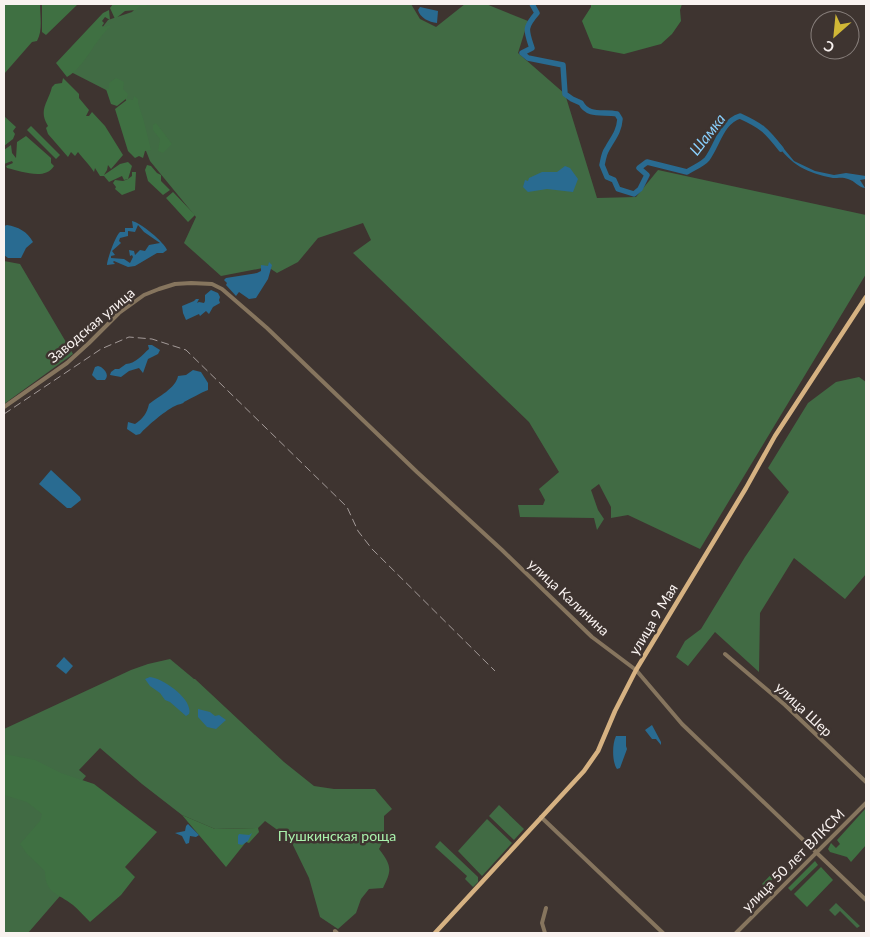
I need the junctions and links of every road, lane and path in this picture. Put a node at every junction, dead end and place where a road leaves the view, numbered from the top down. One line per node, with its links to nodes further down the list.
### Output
1 (866, 297): 5 (main road, улица 9 Мая)
2 (252, 314): 3 (street, Заводская улица); 5 (street, улица Калинина)
3 (4, 407)
4 (725, 654): 6 (street, улица Шер)
5 (636, 670): 8 (main road, улица 9 Мая); 9 (street, улица Калинина)
6 (866, 782)
7 (866, 803): 9 (street, улица 50 лет ВЛКСМ)
8 (541, 816): 12 (main road, улица 9 Мая); 14 (street)
9 (816, 852): 10 (street, улица Калинина); 15 (street, улица 50 лет ВЛКСМ)
10 (866, 900)
11 (546, 908): 13 (street)
12 (436, 933)
13 (545, 933)
14 (663, 933)
15 (736, 933)

